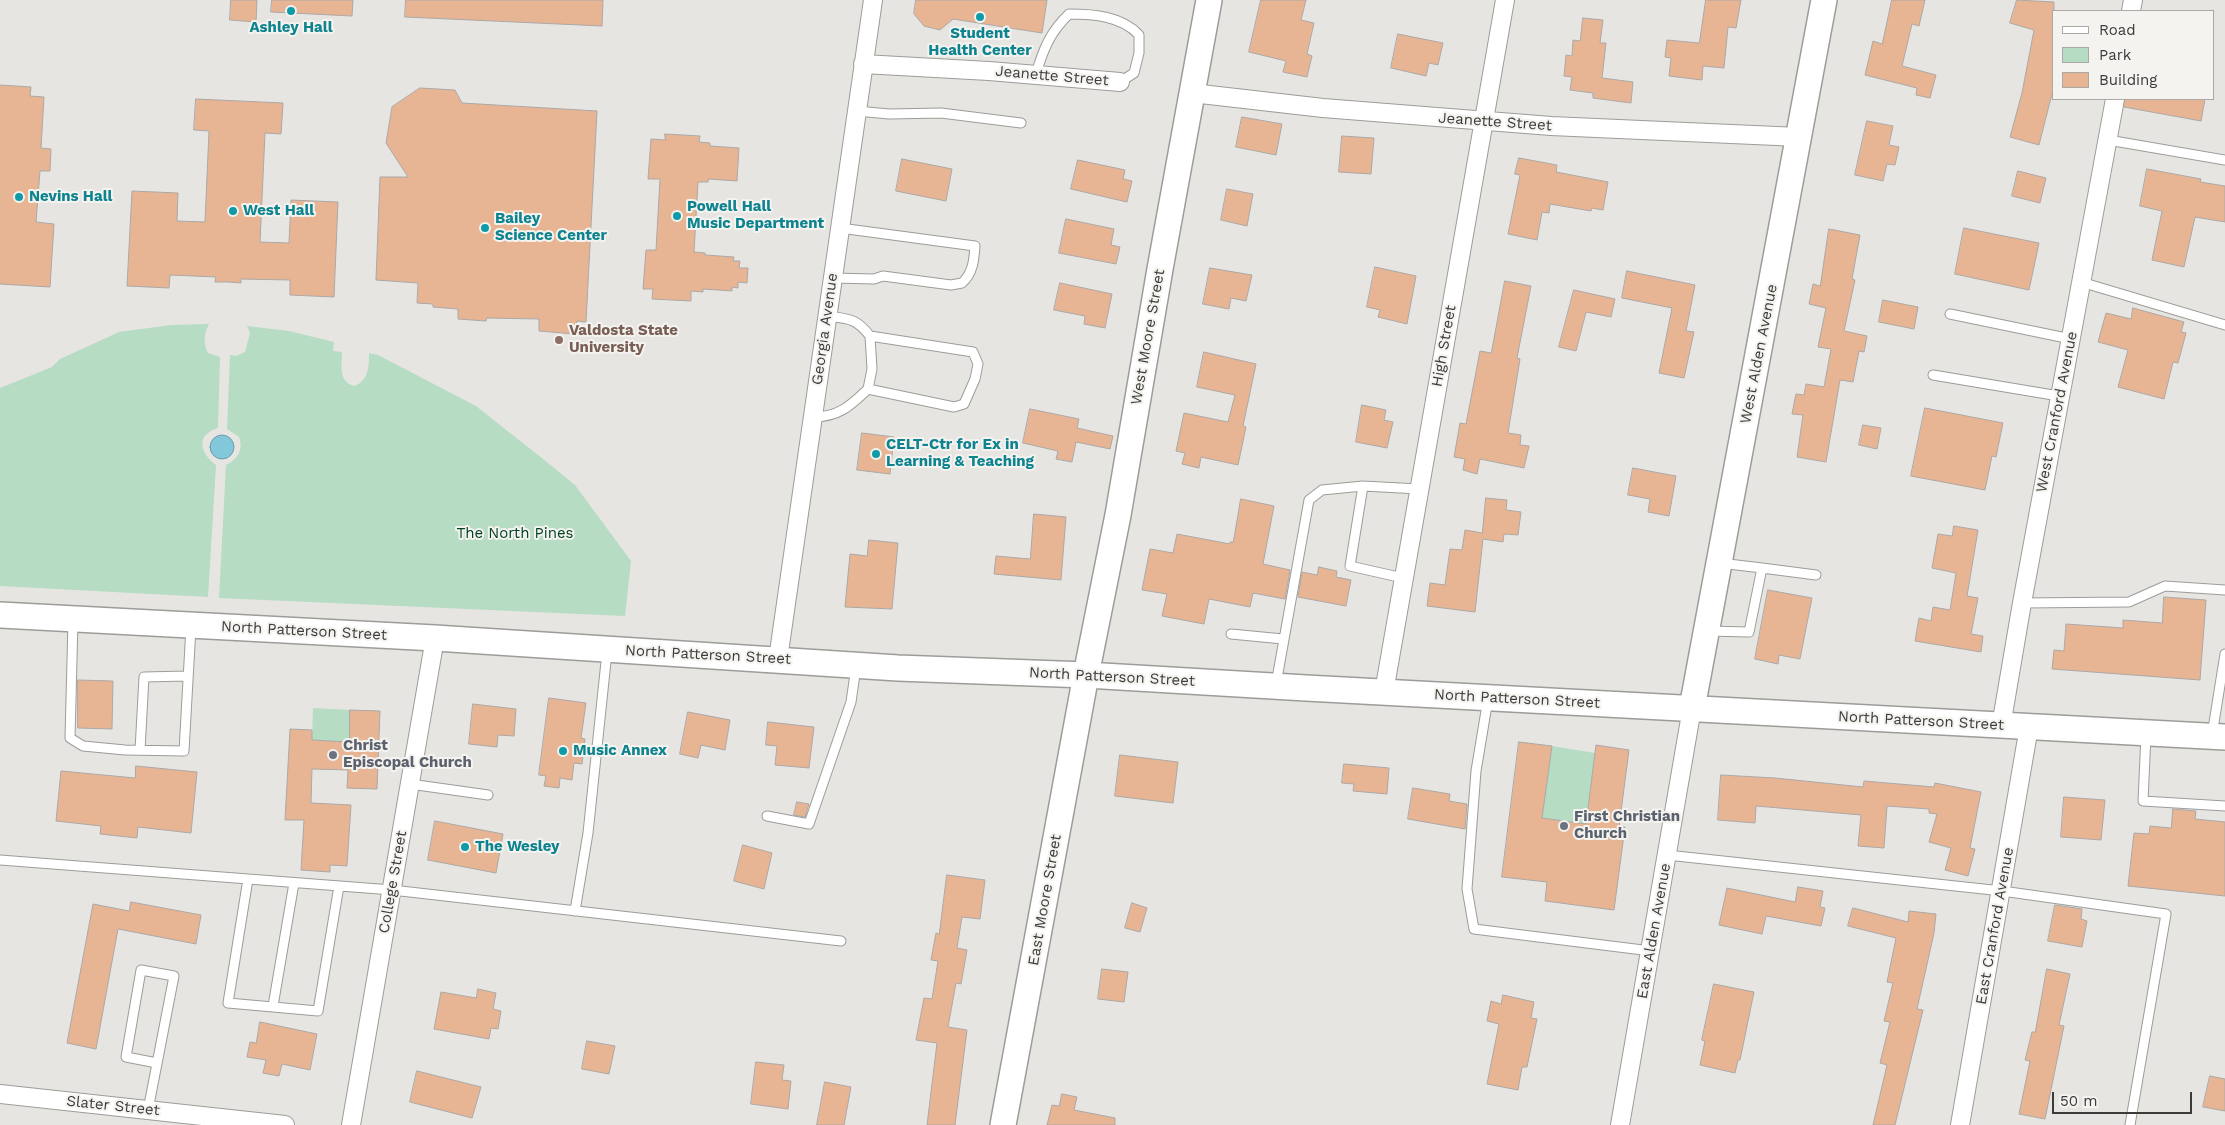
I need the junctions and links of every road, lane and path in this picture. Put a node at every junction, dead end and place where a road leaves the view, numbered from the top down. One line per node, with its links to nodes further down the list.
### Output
1 (872, 0): 5 (street, Georgia Avenue)
2 (1208, 0): 8 (main road, West Moore Street)
3 (1505, 0): 11 (street, High Street)
4 (1824, 0): 13 (main road, West Alden Avenue)
5 (863, 64): 6 (street, Jeanette Street); 10 (street, Georgia Avenue)
6 (1036, 74): 7 (street, Jeanette Street); 7 (lane)
7 (1120, 82)
8 (1192, 93): 11 (street, Jeanette Street); 47 (main road, West Moore Street)
9 (2115, 100): 14 (street, West Cranford Avenue)
10 (857, 110): 12 (lane); 16 (street, Georgia Avenue)
11 (1486, 122): 13 (street, Jeanette Street); 29 (street, High Street)
12 (1021, 123)
13 (1799, 137): 30 (main road, West Alden Avenue)
14 (2108, 140): 15 (lane); 18 (street, West Cranford Avenue)
15 (2225, 160)
16 (840, 228): 17 (street, Georgia Avenue); 17 (lane)
17 (833, 278): 20 (street, Georgia Avenue)
18 (2080, 282): 21 (lane); 23 (street, West Cranford Avenue)
19 (1950, 314): 23 (lane)
20 (827, 316): 22 (lane); 27 (street, Georgia Avenue)
21 (2225, 325)
22 (870, 336): 25 (lane); 25 (lane)
23 (2071, 339): 26 (street, West Cranford Avenue)
24 (1933, 375): 26 (lane)
25 (868, 389): 27 (lane)
26 (2059, 396): 35 (street, West Cranford Avenue)
27 (813, 416): 45 (street, Georgia Avenue)
28 (1362, 486): 29 (lane); 33 (lane); 42 (lane)
29 (1419, 489): 33 (street, High Street)
30 (1719, 563): 31 (lane); 39 (main road, West Alden Avenue)
31 (1762, 568): 32 (lane); 39 (lane)
32 (1816, 575)
33 (1404, 578): 50 (street, High Street)
34 (2225, 590): 35 (lane)
35 (2022, 603): 53 (street, West Cranford Avenue)
36 (0, 615): 37 (main road, North Patterson Street)
37 (73, 618): 38 (main road, North Patterson Street); 57 (lane)
38 (192, 624): 41 (main road, North Patterson Street); 48 (lane)
39 (1706, 631): 52 (main road, West Alden Avenue)
40 (1231, 634): 42 (lane)
41 (435, 638): 43 (main road, North Patterson Street); 58 (street, College Street)
42 (1283, 639): 49 (lane)
43 (607, 649): 45 (main road, North Patterson Street); 69 (lane)
44 (2225, 654): 56 (lane)
45 (778, 659): 46 (main road, North Patterson Street)
46 (857, 665): 47 (main road, North Patterson Street); 61 (lane)
47 (1086, 675): 49 (main road, North Patterson Street); 78 (main road, East Moore Street)
48 (187, 676): 57 (lane); 57 (lane)
49 (1276, 686): 50 (main road, North Patterson Street)
50 (1384, 692): 51 (main road, North Patterson Street)
51 (1488, 698): 52 (main road, North Patterson Street); 71 (lane)
52 (1692, 708): 53 (main road, North Patterson Street); 62 (street, East Alden Avenue)
53 (2001, 726): 54 (main road, North Patterson Street)
54 (2029, 727): 55 (main road, North Patterson Street); 68 (street, East Cranford Avenue)
55 (2147, 733): 56 (main road, North Patterson Street); 60 (lane)
56 (2218, 736)
57 (140, 750)
58 (410, 784): 59 (lane); 67 (street, College Street)
59 (488, 795)
60 (2225, 806)
61 (767, 816)
62 (1667, 855): 68 (lane); 71 (street, East Alden Avenue)
63 (0, 860): 64 (lane)
64 (248, 879): 65 (lane); 72 (lane)
65 (294, 883): 66 (lane); 72 (lane)
66 (338, 886): 67 (lane); 72 (lane)
67 (392, 890): 69 (lane); 77 (street, College Street)
68 (2002, 891): 80 (street, East Cranford Avenue); 81 (lane)
69 (575, 911): 70 (lane)
70 (841, 941)
71 (1651, 951): 79 (street, East Alden Avenue)
72 (273, 1006)
73 (157, 1063): 73 (lane); 75 (lane)
74 (0, 1094): 75 (street, Slater Street)
75 (148, 1110): 76 (street, Slater Street)
76 (285, 1125)
77 (351, 1125)
78 (1003, 1125)
79 (1620, 1125)
80 (1960, 1125)
81 (2130, 1125)

